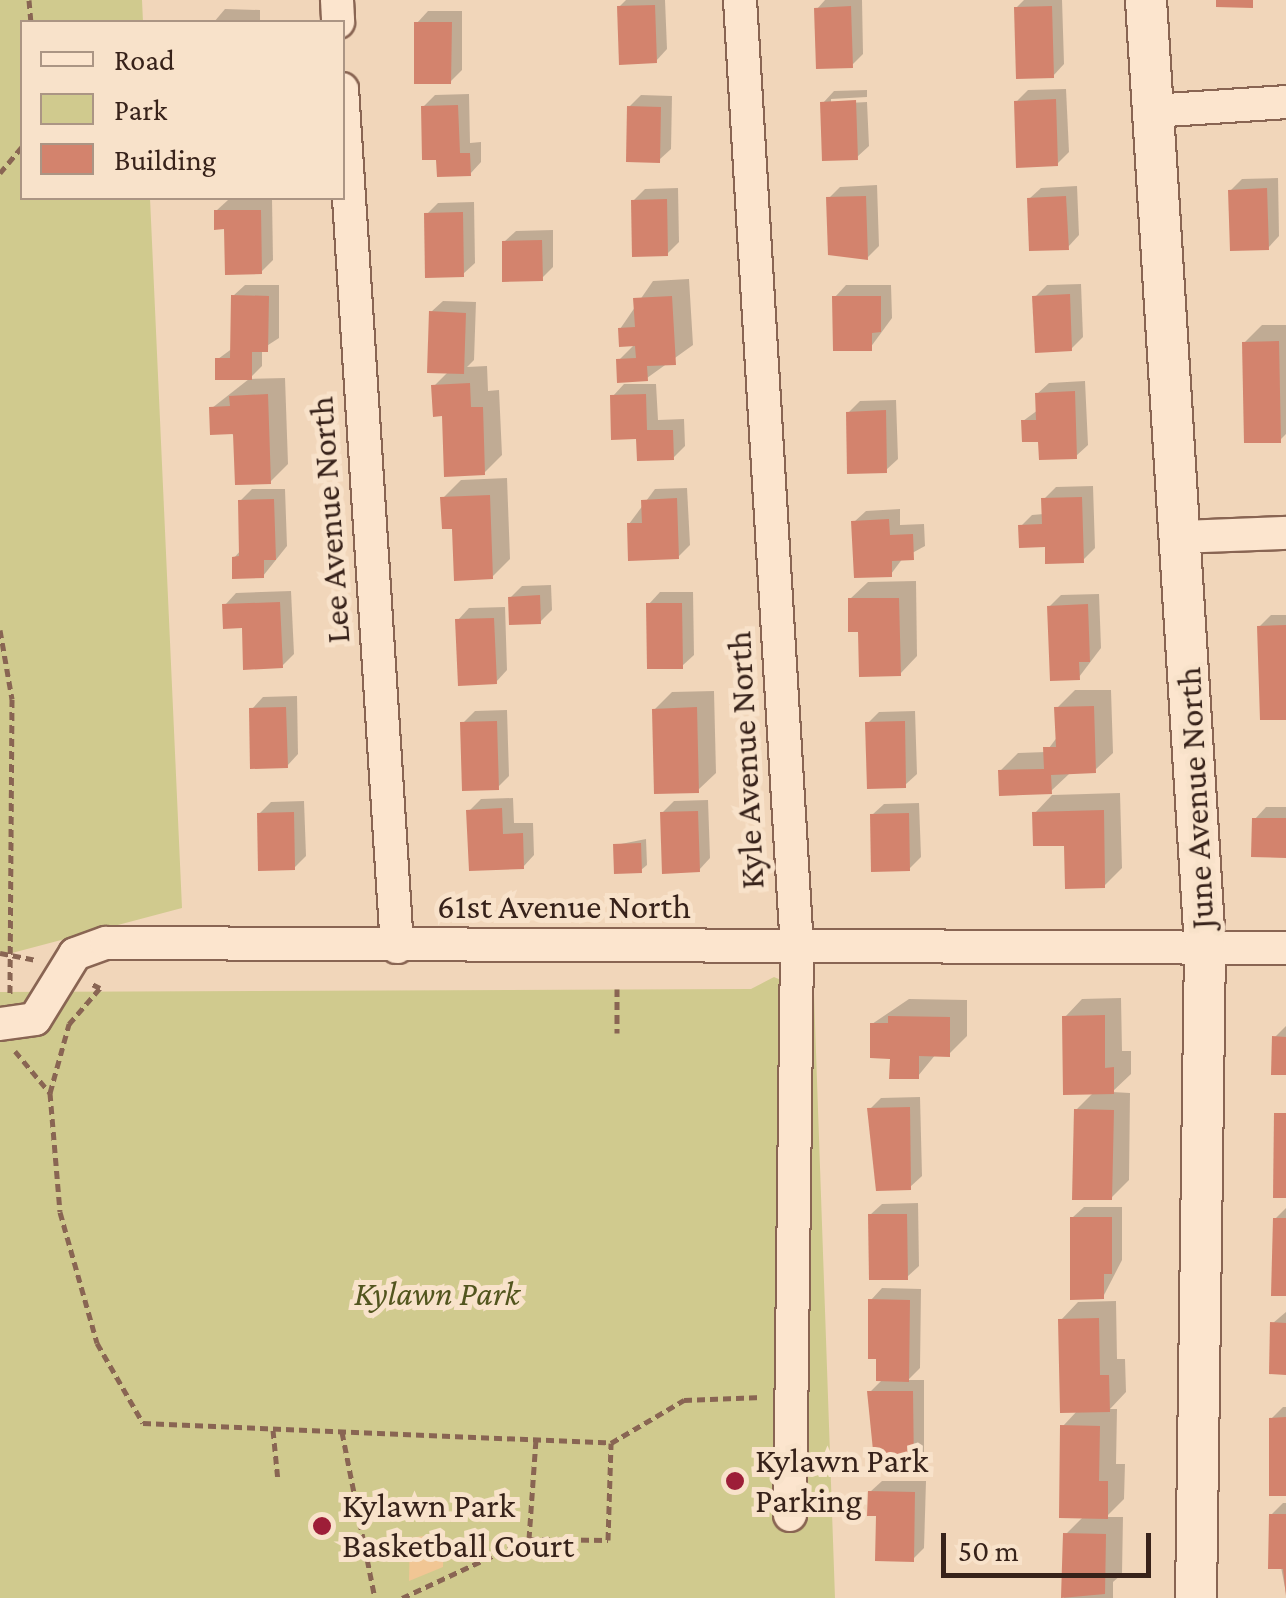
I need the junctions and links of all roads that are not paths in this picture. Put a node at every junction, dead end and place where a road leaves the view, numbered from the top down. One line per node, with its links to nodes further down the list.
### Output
1 (740, 0): 9 (street, Kyle Avenue North)
2 (1146, 0): 4 (street, June Avenue North)
3 (1286, 102): 4 (street)
4 (1152, 111): 7 (street, June Avenue North)
5 (345, 135): 8 (street, Lee Avenue North)
6 (1286, 532): 7 (street)
7 (1180, 537): 10 (street, June Avenue North)
8 (398, 947): 9 (street, 61st Avenue North); 12 (street, 61st Avenue North)
9 (797, 947): 10 (street, 61st Avenue North); 13 (street, Kyle Avenue North)
10 (1205, 947): 11 (street, 61st Avenue North); 14 (street, June Avenue North)
11 (1286, 948)
12 (6, 1024)
13 (790, 1515)
14 (1196, 1598)

